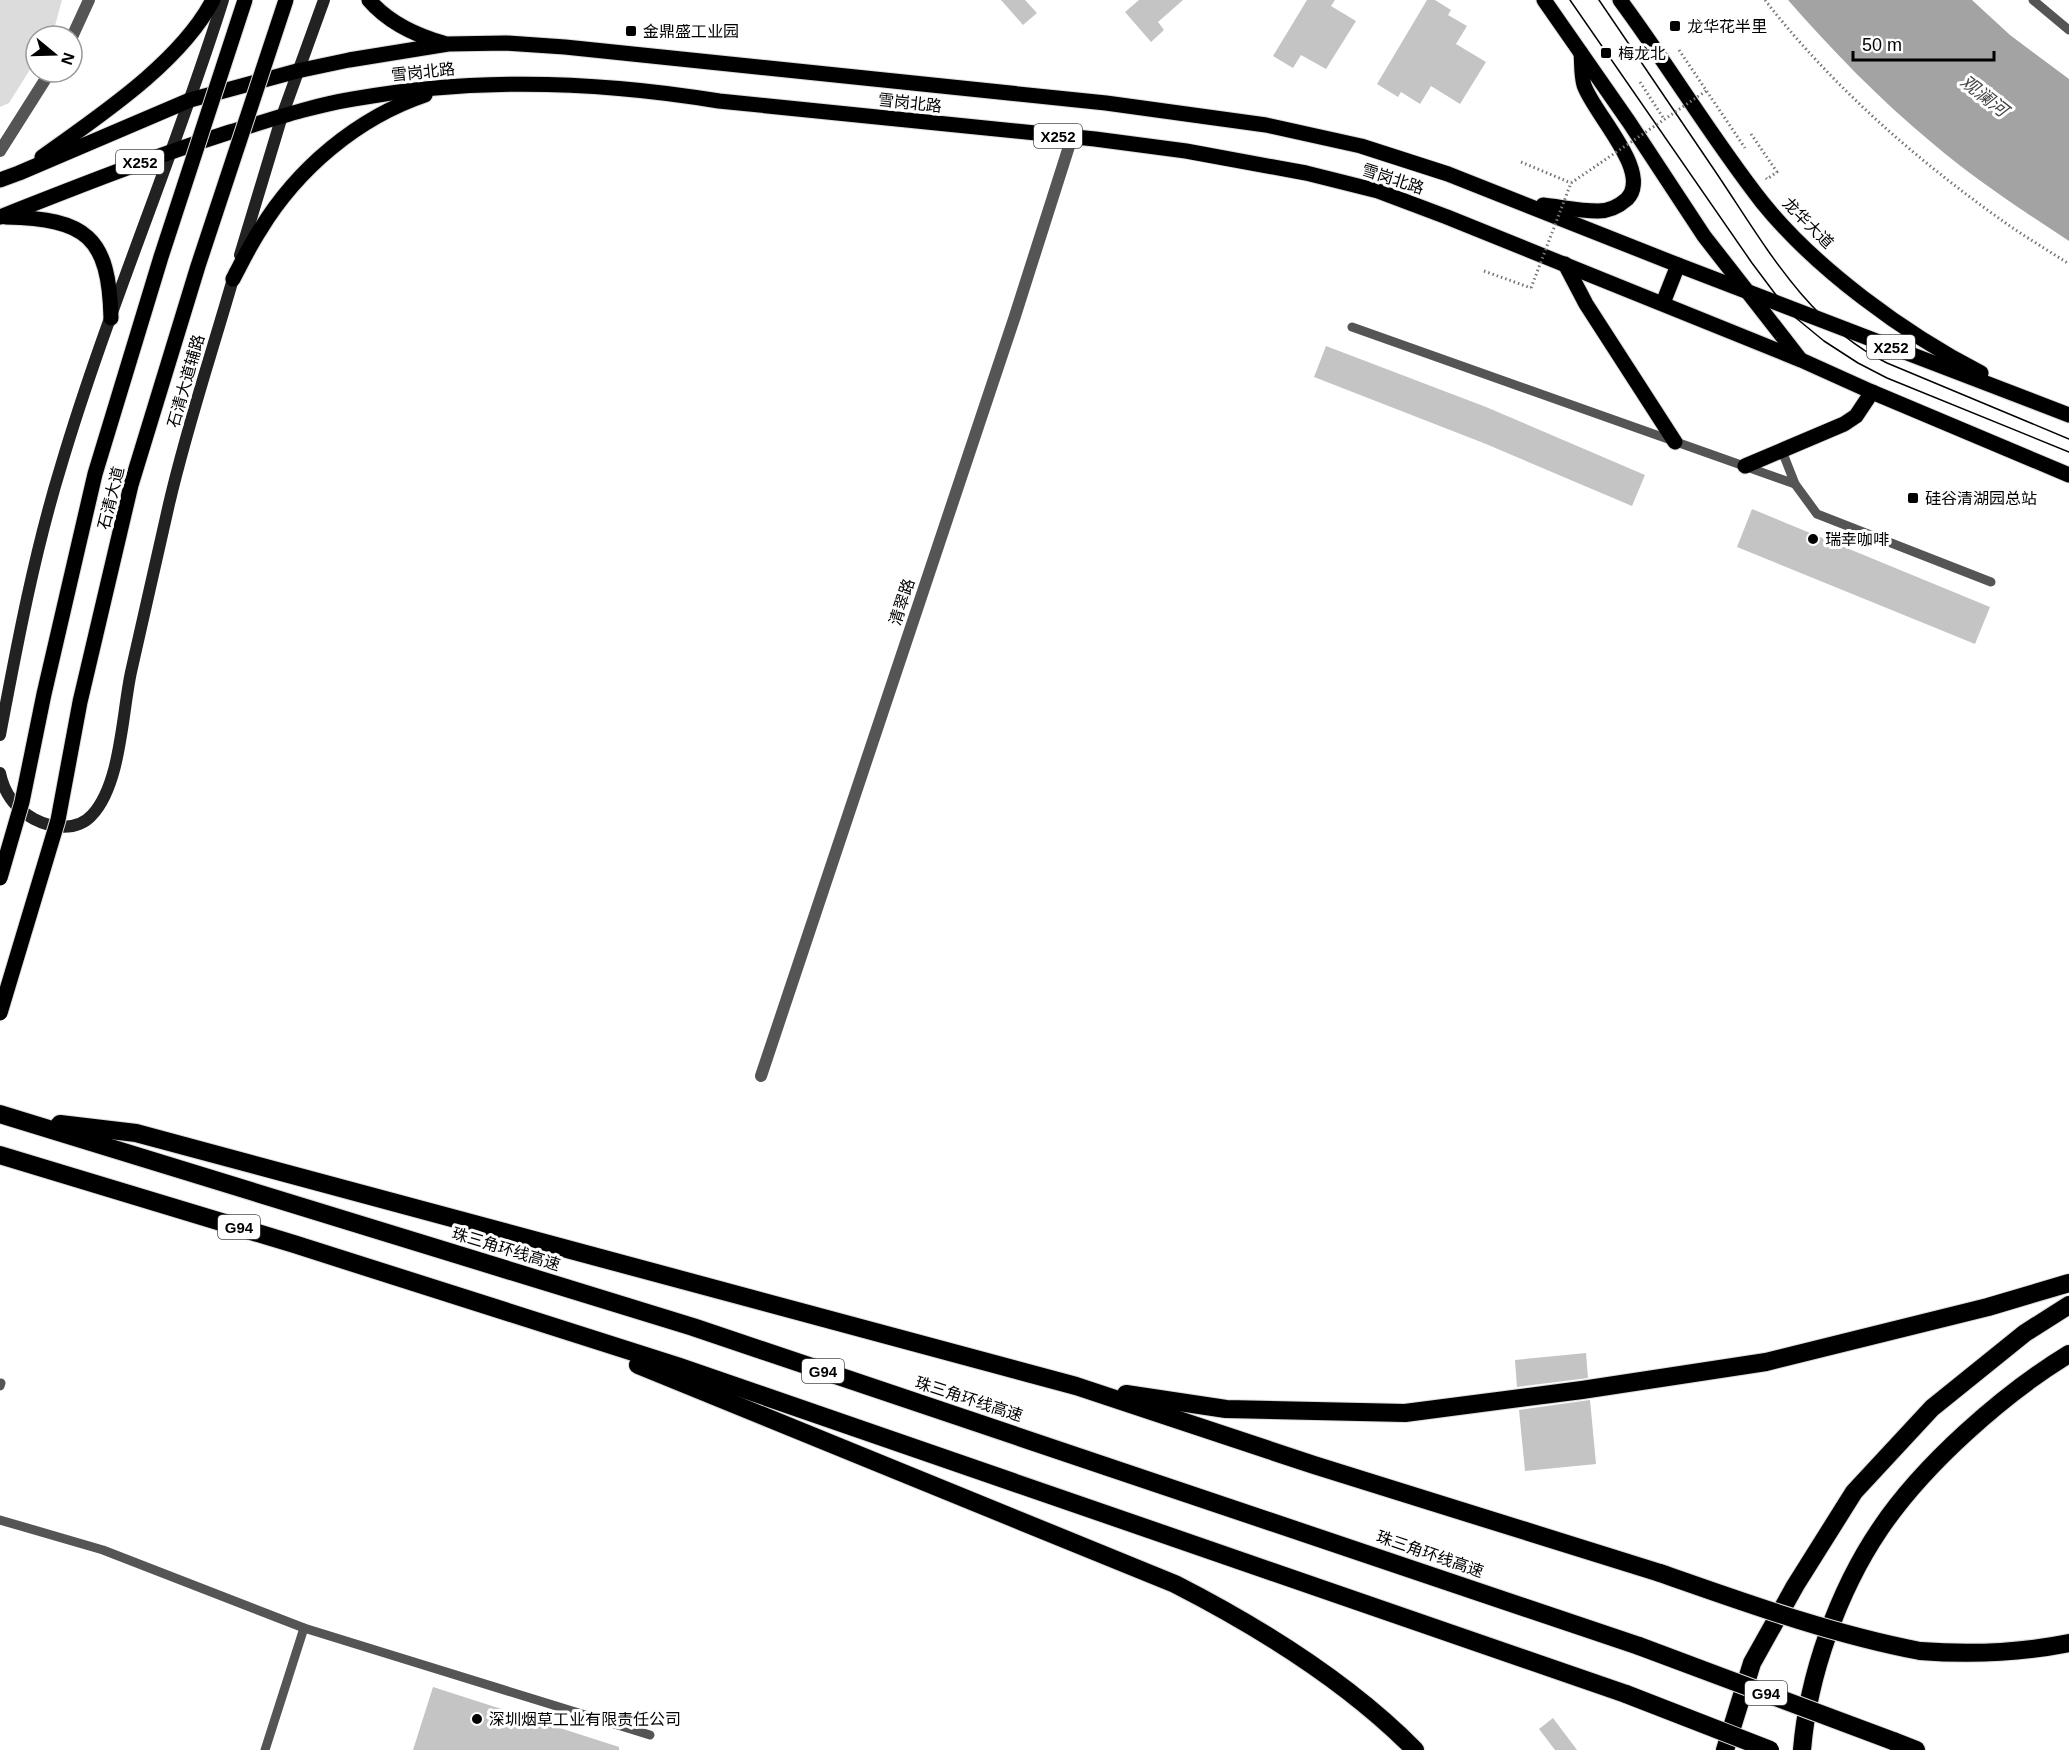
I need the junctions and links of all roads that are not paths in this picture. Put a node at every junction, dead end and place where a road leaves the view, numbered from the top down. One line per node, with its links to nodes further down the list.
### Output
1 (90, 0): 11 (street)
2 (213, 0): 23 (main road)
3 (224, 0): 18 (main road)
4 (245, 0): 46 (main road, 石清大道, bridge)
5 (286, 0): 47 (main road, 石清大道, bridge)
6 (324, 0): 15 (main road, 石清大道辅路)
7 (369, 0): 13 (main road)
8 (1544, 0): 14 (main road)
9 (1620, 0): 36 (main road, 龙华大道)
10 (2033, 0): 12 (lane)
11 (78, 24)
12 (2069, 30)
13 (448, 44): 15 (main road, 雪岗北路 / X252); 25 (main road, 雪岗北路 / X252)
14 (1581, 53): 25 (main road); 30 (main road)
15 (297, 71): 18 (main road, 雪岗北路 / X252); 19 (main road, 石清大道辅路)
16 (42, 84): 21 (street)
17 (449, 87): 19 (main road, 雪岗北路 / X252); 20 (main road, 雪岗北路 / X252); 29 (main road)
18 (190, 100): 22 (main road); 23 (main road, 雪岗北路 / X252)
19 (282, 116): 22 (main road, 雪岗北路 / X252); 29 (main road, 石清大道辅路)
20 (1072, 137): 27 (main road, 雪岗北路 / X252); 48 (street, 清翠路)
21 (0, 151)
22 (171, 152): 26 (main road, 雪岗北路 / X252); 32 (main road)
23 (19, 173): 24 (main road, 雪岗北路 / X252)
24 (0, 180)
25 (1524, 203): 28 (main road, 雪岗北路 / X252)
26 (0, 217): 32 (main road)
27 (1565, 264): 31 (main road, 雪岗北路 / X252); 38 (main road)
28 (1678, 265): 30 (main road, 雪岗北路 / X252); 31 (main road)
29 (233, 279): 45 (main road, 石清大道辅路)
30 (1746, 290): 34 (main road); 36 (main road, 龙华大道 / X252)
31 (1663, 303): 34 (main road, 雪岗北路 / X252)
32 (111, 318): 44 (main road)
33 (1352, 327): 38 (lane)
34 (1801, 360): 35 (main road, X252)
35 (1872, 392): 39 (main road); 41 (main road, X252)
36 (2036, 402): 37 (main road, 龙华大道 / X252)
37 (2069, 415)
38 (1675, 442): 40 (lane)
39 (1782, 451): 40 (main road); 42 (lane)
40 (1745, 466): 42 (lane)
41 (2069, 475)
42 (1795, 484): 43 (lane)
43 (1990, 582)
44 (0, 735)
45 (0, 773)
46 (0, 878)
47 (0, 1013)
48 (761, 1076)
49 (7, 1116): 55 (highway); 65 (highway, 珠三角环线高速 / G94, bridge)
50 (0, 1155): 52 (highway, G94)
51 (2069, 1283): 55 (highway)
52 (477, 1303): 61 (highway); 63 (highway, G94, bridge)
53 (2069, 1305): 62 (highway)
54 (2069, 1354): 64 (highway)
55 (1076, 1386): 58 (highway, bridge)
56 (0, 1520): 57 (lane)
57 (304, 1628): 59 (lane); 60 (lane)
58 (2069, 1643)
59 (650, 1735)
60 (265, 1750)
61 (1415, 1750)
62 (1725, 1750)
63 (1770, 1750)
64 (1802, 1750)
65 (1916, 1750)

